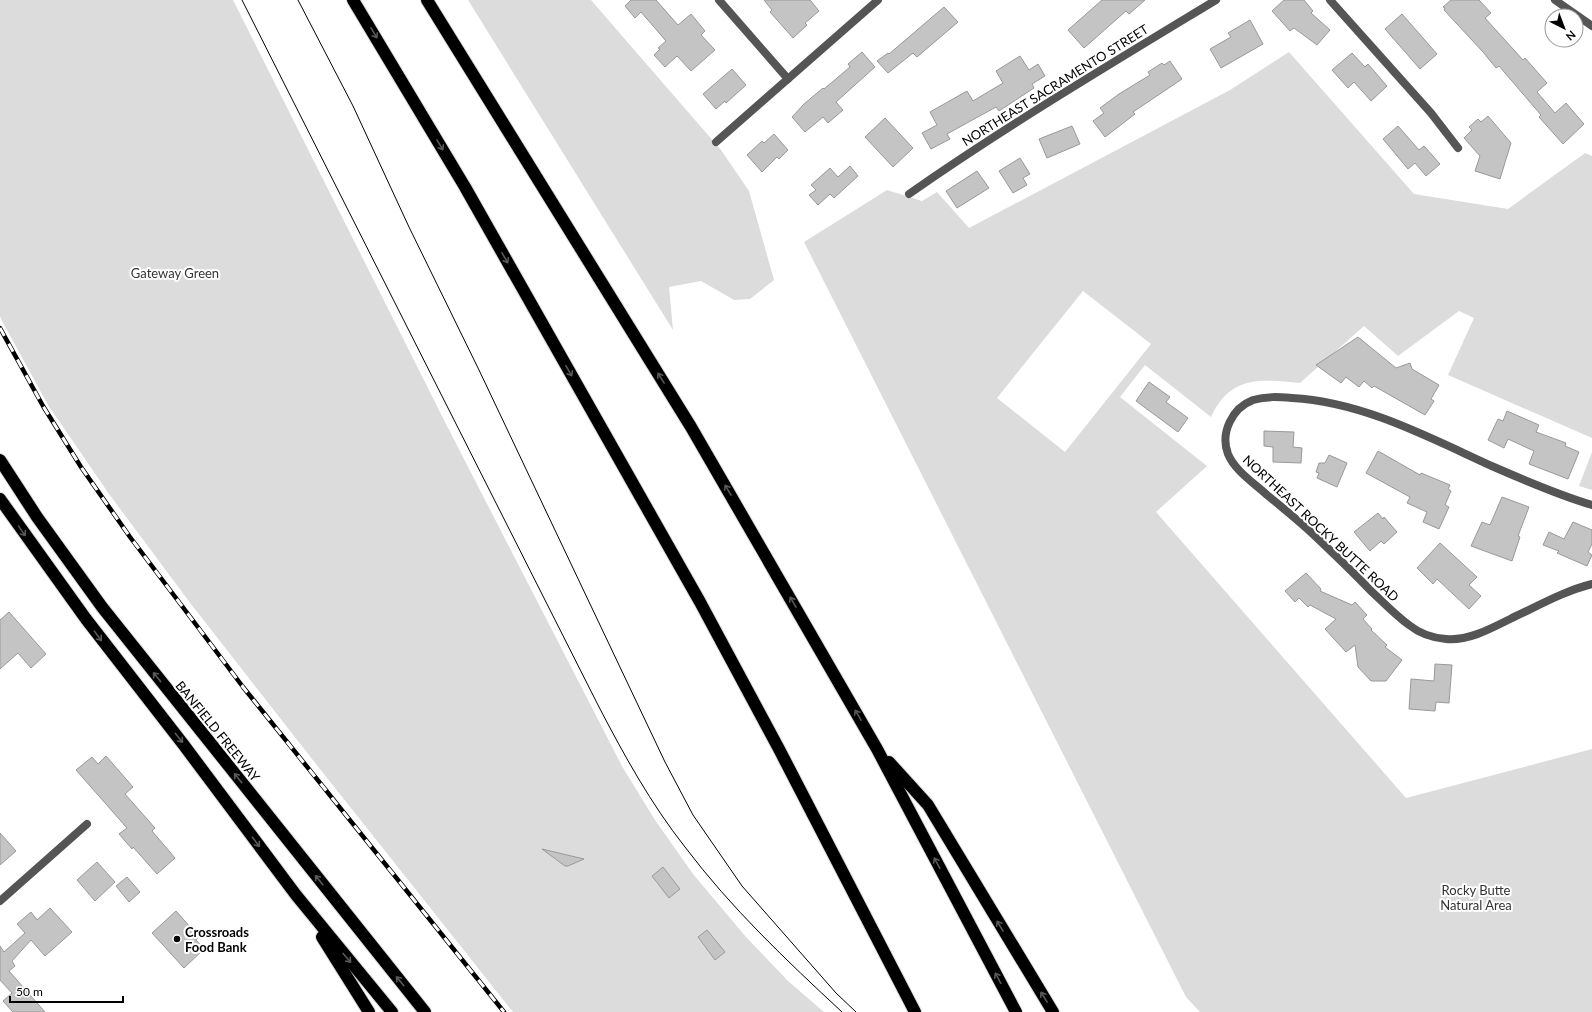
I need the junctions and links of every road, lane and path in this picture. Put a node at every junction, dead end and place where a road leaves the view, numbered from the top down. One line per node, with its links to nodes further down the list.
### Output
1 (353, 0): 24 (highway, one-way to 24)
2 (427, 0): 17 (highway, one-way to 2)
3 (719, 0): 9 (street)
4 (878, 0): 9 (street)
5 (1216, 0): 12 (street, NORTHEAST SACRAMENTO STREET)
6 (1330, 0): 11 (street)
7 (1555, 0): 8 (street)
8 (1592, 26)
9 (788, 78): 10 (street)
10 (716, 142)
11 (1458, 148)
12 (909, 194)
13 (0, 460): 23 (highway, BANFIELD FREEWAY, one-way to 13)
14 (0, 499): 19 (highway, one-way to 19)
15 (1592, 505): 16 (street, NORTHEAST ROCKY BUTTE ROAD)
16 (1592, 584)
17 (877, 749): 25 (highway, one-way to 17); 26 (highway, one-way to 17)
18 (87, 824): 20 (street)
19 (296, 895): 21 (highway); 22 (highway, one-way to 22)
20 (0, 901)
21 (369, 1012)
22 (392, 1012)
23 (425, 1012)
24 (915, 1012)
25 (1016, 1012)
26 (1053, 1012)

